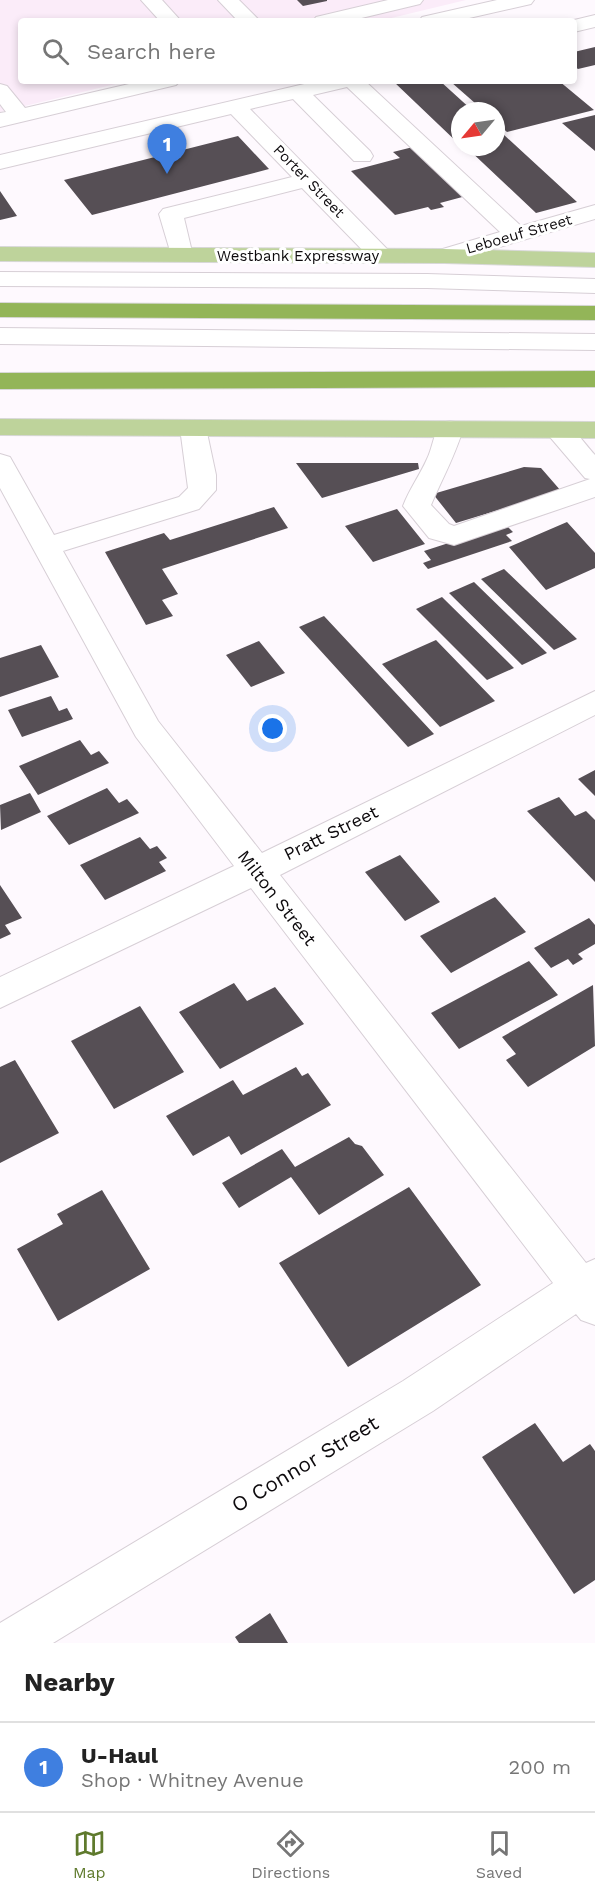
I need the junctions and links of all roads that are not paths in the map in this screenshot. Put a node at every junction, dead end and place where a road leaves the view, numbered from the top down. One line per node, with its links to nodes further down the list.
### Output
1 (152, 0): 6 (street)
2 (228, 0): 7 (street)
3 (413, 0): 8 (street)
4 (524, 0): 5 (street)
5 (482, 4): 9 (street)
6 (168, 18)
7 (247, 18)
8 (336, 18)
9 (438, 18)
10 (595, 21): 11 (street)
11 (577, 25)
12 (156, 84): 17 (street)
13 (331, 84): 16 (street)
14 (356, 84): 25 (street)
15 (0, 90): 19 (street)
16 (298, 92): 18 (street); 21 (street)
17 (99, 97): 19 (street); 20 (street)
18 (236, 107): 20 (street); 23 (street, Porter Street)
19 (10, 118)
20 (129, 132): 22 (street)
21 (362, 156)
22 (0, 162)
23 (307, 180): 27 (street); 28 (street, Porter Street)
24 (595, 212): 25 (street, Leboeuf Street)
25 (517, 235): 29 (street, Leboeuf Street)
26 (0, 254): 27 (main road, Westbank Expressway)
27 (181, 256): 28 (main road, Westbank Expressway)
28 (381, 256): 29 (main road, Westbank Expressway)
29 (444, 256): 30 (main road, Westbank Expressway)
30 (595, 260)
31 (0, 279): 32 (street)
32 (595, 286)
33 (0, 310): 34 (highway)
34 (595, 313)
35 (4, 337): 36 (street)
36 (595, 342)
37 (399, 379): 38 (highway); 39 (highway); 40 (highway)
38 (595, 379)
39 (0, 381)
40 (595, 394)
41 (0, 427): 42 (main road)
42 (193, 428): 43 (main road); 49 (street)
43 (450, 429): 44 (main road); 48 (street)
44 (556, 430): 45 (main road); 47 (street)
45 (595, 430)
46 (0, 463): 49 (street, Milton Street)
47 (595, 472)
48 (595, 487)
49 (45, 547): 51 (street, Milton Street)
50 (595, 702): 51 (street, Pratt Street)
51 (256, 871): 52 (street, Pratt Street); 53 (street, Milton Street)
52 (0, 993)
53 (590, 1291): 54 (street, O Connor Street)
54 (10, 1643)

